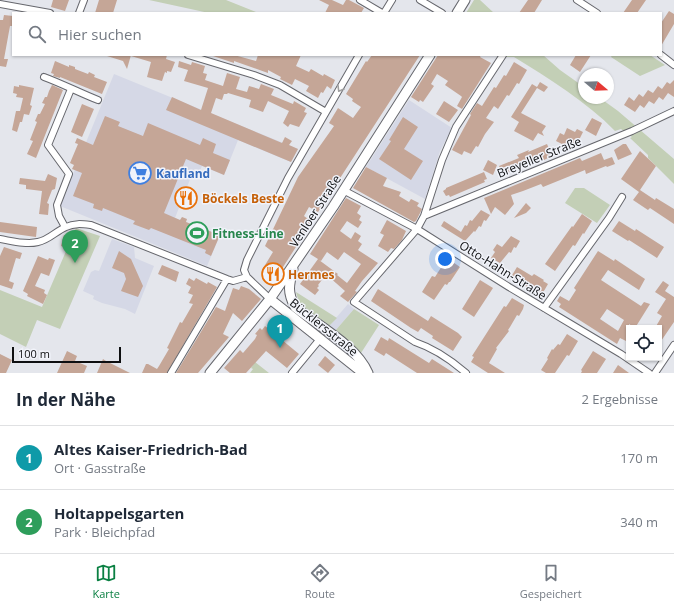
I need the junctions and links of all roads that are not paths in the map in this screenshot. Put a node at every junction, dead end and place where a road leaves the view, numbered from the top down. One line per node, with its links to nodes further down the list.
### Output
1 (84, 0): 9 (street)
2 (360, 0): 10 (street)
3 (392, 0): 11 (street)
4 (420, 0): 12 (street)
5 (465, 0): 13 (main road)
6 (577, 0): 14 (street)
7 (0, 4): 8 (street)
8 (44, 12)
9 (79, 12)
10 (381, 12)
11 (384, 12)
12 (440, 12)
13 (458, 12)
14 (595, 12)
15 (191, 56): 25 (street)
16 (359, 56): 25 (street, one-way to 25)
17 (429, 56): 26 (main road, Venloer Straße)
18 (502, 56): 28 (street)
19 (662, 56): 20 (street)
20 (674, 65)
21 (44, 77): 22 (street)
22 (71, 89): 23 (street); 29 (street)
23 (98, 100)
24 (674, 111): 28 (street, Breyeller Straße)
25 (326, 112): 33 (street)
26 (343, 190): 30 (street, Otto-Hahn-Straße); 32 (main road, Venloer Straße)
27 (622, 197): 36 (street)
28 (424, 216): 30 (street)
29 (65, 227): 31 (street); 34 (street)
30 (417, 229): 36 (street, Otto-Hahn-Straße); 44 (street)
31 (0, 239)
32 (294, 264): 35 (main road, Venloer Straße); 43 (main road, Bücklersstraße)
33 (247, 277): 34 (street); 35 (street)
34 (227, 279): 39 (street)
35 (270, 299): 37 (main road, Bücklersstraße); 40 (main road, Venloer Straße)
36 (544, 308): 45 (street, Otto-Hahn-Straße)
37 (320, 339): 41 (street); 42 (main road, Bücklersstraße)
38 (674, 345): 46 (street)
39 (172, 373)
40 (210, 373)
41 (292, 373)
42 (363, 373)
43 (368, 373)
44 (466, 373)
45 (648, 373)
46 (655, 373)

